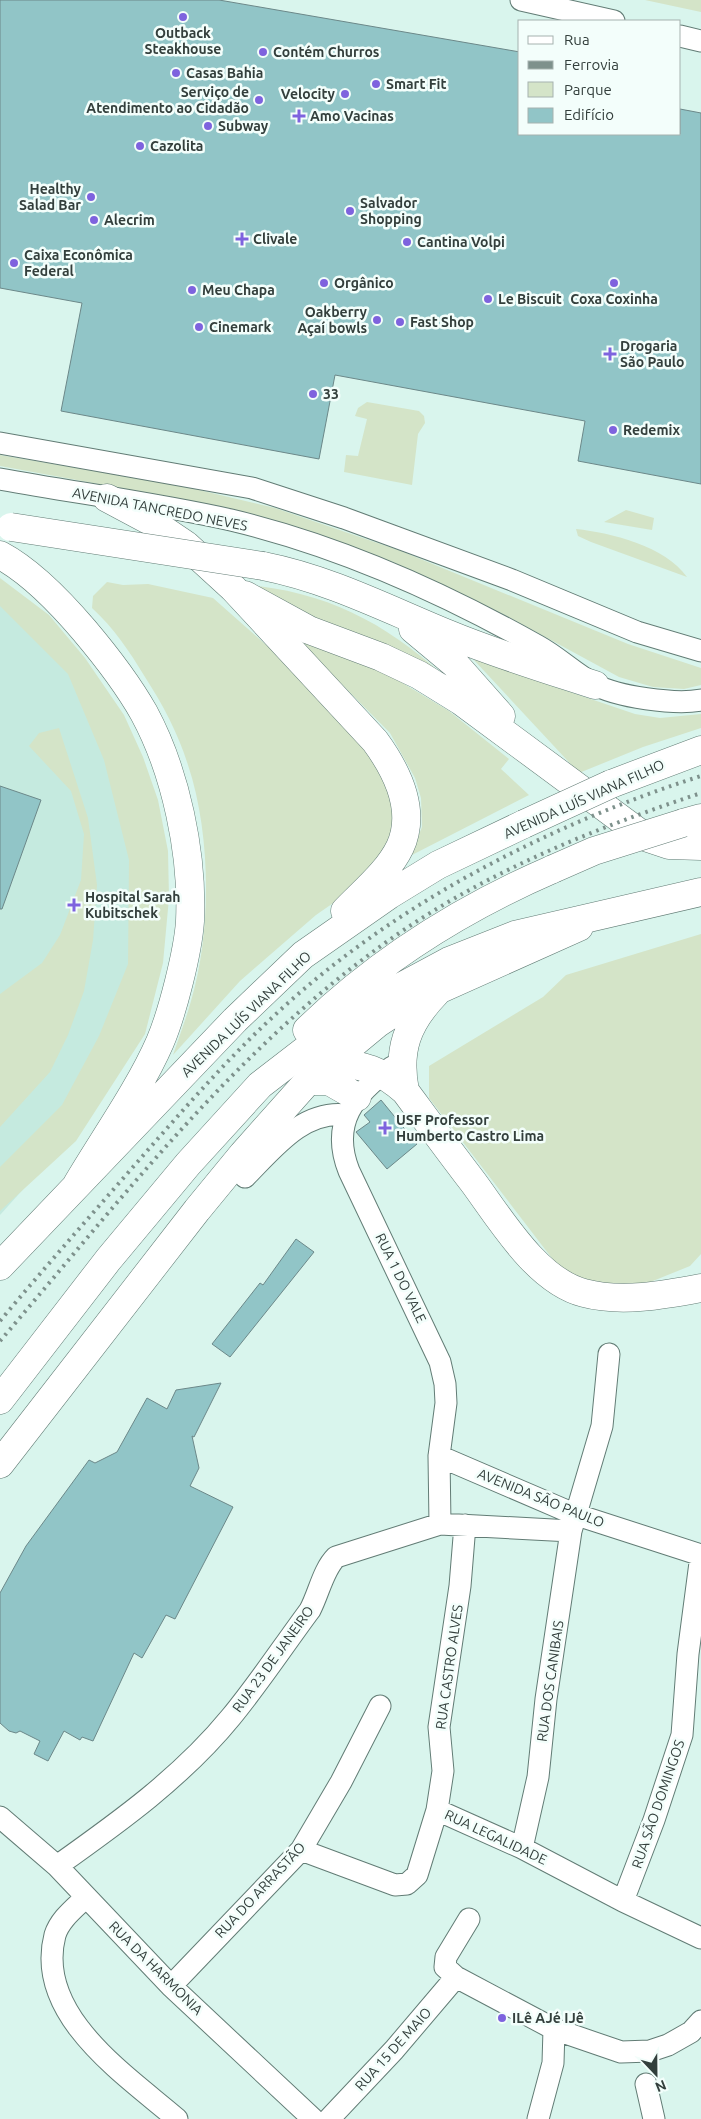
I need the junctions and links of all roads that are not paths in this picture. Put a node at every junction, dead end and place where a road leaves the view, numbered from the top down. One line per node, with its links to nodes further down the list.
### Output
1 (521, 0): 2 (street)
2 (610, 20)
3 (681, 36): 4 (street)
4 (701, 41)
5 (0, 443): 12 (street)
6 (0, 480): 7 (street, AVENIDA TANCREDO NEVES)
7 (107, 498): 10 (main road); 13 (street, AVENIDA TANCREDO NEVES)
8 (6, 526): 11 (main road, bridge)
9 (0, 555): 29 (main road)
10 (233, 588): 16 (main road); 21 (main road)
11 (382, 605): 13 (main road); 16 (main road)
12 (701, 651)
13 (595, 685): 14 (street, AVENIDA TANCREDO NEVES)
14 (701, 700)
15 (701, 750): 21 (main road, AVENIDA LUÍS VIANA FILHO, bridge)
16 (548, 767): 18 (main road)
17 (692, 820): 26 (main road, bridge)
18 (701, 846)
19 (701, 892): 20 (main road)
20 (615, 910): 22 (main road); 26 (main road)
21 (303, 955): 29 (main road, AVENIDA LUÍS VIANA FILHO)
22 (443, 986): 23 (main road); 24 (main road)
23 (332, 1061): 24 (main road); 25 (main road)
24 (392, 1067): 27 (street); 31 (main road)
25 (308, 1081): 27 (main road); 35 (main road)
26 (260, 1084): 33 (main road)
27 (352, 1106): 28 (street); 34 (street, RUA 1 DO VALE)
28 (245, 1178)
29 (76, 1186): 30 (main road, AVENIDA LUÍS VIANA FILHO)
30 (0, 1266)
31 (701, 1288)
32 (609, 1354): 36 (street, RUA DOS CANIBAIS)
33 (0, 1400)
34 (439, 1456): 36 (street, AVENIDA SÃO PAULO); 37 (street, RUA 1 DO VALE)
35 (0, 1464)
36 (573, 1523): 38 (street, RUA 23 DE JANEIRO); 39 (street, AVENIDA SÃO PAULO); 43 (street, RUA DOS CANIBAIS)
37 (440, 1524): 38 (street, RUA 23 DE JANEIRO); 45 (street, RUA 23 DE JANEIRO)
38 (465, 1525): 41 (street, RUA CASTRO ALVES)
39 (701, 1555): 47 (street, RUA SÃO DOMINGOS)
40 (380, 1706): 44 (street, RUA DO ARRASTÃO)
41 (437, 1810): 43 (street, RUA LEGALIDADE); 44 (street, RUA LEGALIDADE)
42 (0, 1817): 45 (street, RUA DA HARMONIA)
43 (522, 1848): 47 (street, RUA LEGALIDADE)
44 (301, 1850): 51 (street, RUA DO ARRASTÃO)
45 (57, 1866): 46 (street, RUA DA HARMONIA)
46 (86, 1897): 51 (street, RUA DA HARMONIA); 55 (street)
47 (623, 1901): 49 (street, RUA LEGALIDADE)
48 (470, 1919): 50 (street)
49 (701, 1938)
50 (456, 1977): 52 (street); 57 (street, RUA 15 DE MAIO)
51 (171, 1986): 56 (street, RUA DA HARMONIA)
52 (554, 2029): 53 (street); 58 (street)
53 (698, 2031)
54 (646, 2084): 59 (street)
55 (177, 2119)
56 (313, 2119)
57 (329, 2119)
58 (538, 2119)
59 (654, 2119)

